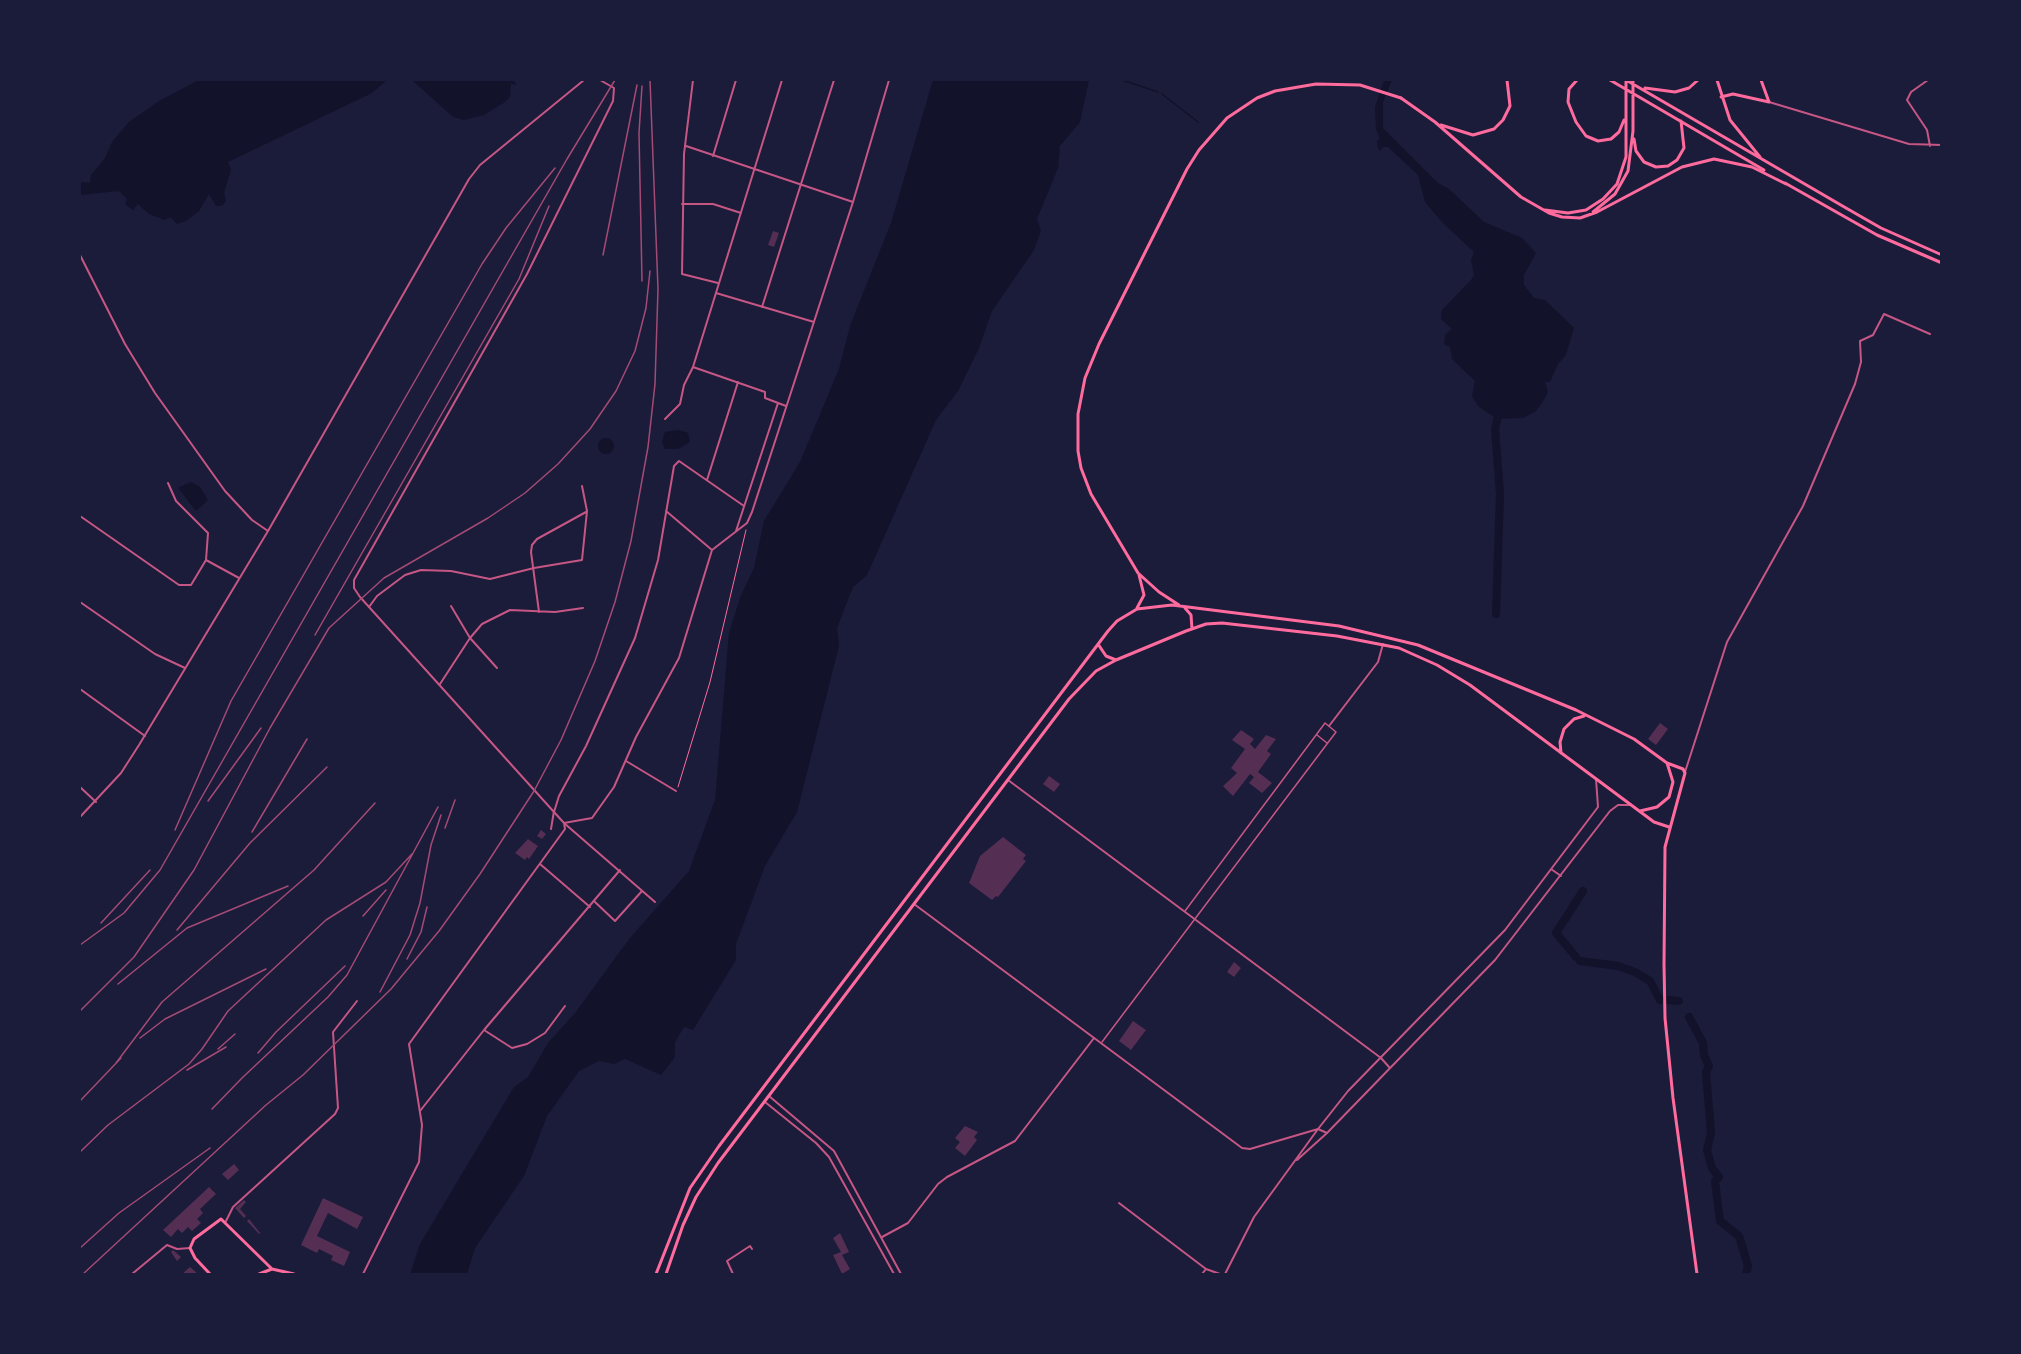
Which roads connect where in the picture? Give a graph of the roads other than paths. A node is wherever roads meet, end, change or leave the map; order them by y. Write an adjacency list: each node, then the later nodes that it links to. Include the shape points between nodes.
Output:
1 (584, 80): 59 (street, via 480,165 469,179)
2 (600, 80): 68 (street, via 614,88 613,101 527,274 354,580 354,588)
3 (693, 80): 27 (street)
4 (736, 80): 29 (street)
5 (782, 80): 31 (street)
6 (834, 80): 32 (street)
7 (889, 80): 34 (street)
8 (1507, 80): 24 (main road, via 1510,106 1491,131 1466,135)
9 (1577, 80): 22 (main road, via 1569,90 1568,102 1586,136 1598,141 1611,139)
10 (1604, 80): 18 (main road)
11 (1610, 80): 18 (main road)
12 (1626, 80): 19 (main road); 22 (main road)
13 (1633, 80): 25 (main road)
14 (1698, 80): 19 (main road, via 1671,93)
15 (1718, 80): 20 (main road)
16 (1761, 80): 21 (main road)
17 (1928, 80): 28 (street, via 1911,92 1907,100 1927,130)
18 (1620, 85): 23 (main road)
19 (1635, 85): 30 (main road)
20 (1721, 97): 21 (main road, via 1733,94); 30 (main road, via 1730,120)
21 (1769, 102): 28 (street, via 1910,144)
22 (1626, 116): 36 (main road, via 1625,163 1609,195 1577,212)
23 (1681, 121): 25 (main road, via 1683,151 1666,167 1653,166 1641,159); 33 (main road)
24 (1435, 122): 36 (main road, via 1521,197); 64 (main road, via 1401,98 1374,88 1342,83 1293,87 1257,98 1227,118 1199,150 1103,335 1078,414 1078,451 1091,494)
25 (1633, 131): 38 (main road, via 1629,167 1623,182 1612,198)
26 (1941, 145): 28 (street)
27 (686, 146): 29 (street); 35 (street)
28 (1930, 146)
29 (713, 156): 31 (street)
30 (1763, 160): 40 (main road, via 1881,228)
31 (755, 170): 32 (street); 37 (street)
32 (801, 184): 34 (street); 44 (street)
33 (1786, 184): 38 (main road, via 1752,167 1714,159 1682,167); 41 (main road, via 1877,236)
34 (853, 202): 45 (street)
35 (682, 204): 37 (street, via 713,204); 42 (street, via 682,274)
36 (1541, 209): 38 (main road, via 1568,218)
37 (741, 213): 42 (street)
38 (1589, 215)
39 (80, 255): 59 (street, via 155,393 225,491)
40 (1941, 255)
41 (1941, 263)
42 (718, 283): 43 (street)
43 (715, 293): 44 (street); 47 (street)
44 (762, 307): 45 (street)
45 (814, 322): 50 (street)
46 (1930, 333): 94 (street, via 1884,314 1873,335 1860,341 1862,357 1855,384 1803,506 1723,650)
47 (693, 367): 48 (street); 51 (street, via 680,404)
48 (738, 382): 49 (street, via 765,392 765,398); 52 (street)
49 (778, 403): 50 (street); 55 (street)
50 (786, 406): 60 (street, via 747,523)
51 (665, 419)
52 (706, 481): 55 (street); 57 (street, via 680,462 674,466)
53 (168, 483): 62 (street, via 176,501 208,533)
54 (582, 486): 56 (street)
55 (744, 506): 60 (street)
56 (587, 511): 63 (street, via 537,539 531,552); 63 (street, via 582,560)
57 (666, 511): 61 (street); 101 (street, via 658,561 635,638)
58 (80, 516): 62 (street, via 179,585 191,585)
59 (268, 531): 65 (street)
60 (735, 532): 61 (street)
61 (712, 550): 92 (street, via 679,658)
62 (206, 560): 65 (street)
63 (534, 568): 68 (street, via 490,579 421,570 405,575); 72 (street)
64 (1138, 573): 69 (main road); 71 (main road, via 1144,592)
65 (239, 578): 80 (street)
66 (80, 602): 80 (street, via 155,654)
67 (451, 606): 76 (street)
68 (369, 607): 82 (street)
69 (1184, 607): 71 (main road, via 1158,605); 73 (main road); 74 (main road, via 1191,615)
70 (583, 608): 72 (street)
71 (1137, 609): 77 (main road, via 1117,621)
72 (538, 612): 76 (street, via 510,610 482,624)
73 (1339, 626): 75 (main road); 86 (main road, via 1419,645)
74 (1192, 629): 75 (main road, via 1222,623); 79 (main road)
75 (1337, 636): 78 (main road)
76 (470, 638): 81 (street); 82 (street)
77 (1098, 644): 79 (main road, via 1106,656); 84 (main road)
78 (1383, 644): 87 (street, via 1378,662); 91 (main road, via 1455,675)
79 (1116, 660): 85 (main road, via 1088,678)
80 (185, 668): 89 (street)
81 (497, 668)
82 (440, 684): 101 (street)
83 (80, 689): 89 (street)
84 (1050, 707): 85 (main road); 107 (main road)
85 (1058, 713): 96 (main road)
86 (1586, 715): 91 (main road, via 1574,719 1564,729); 93 (main road, via 1634,739)
87 (1329, 726): 88 (street, via 1325,723); 90 (street, via 1336,732)
88 (1317, 735): 90 (street); 118 (street)
89 (145, 736): 99 (street)
90 (1328, 743): 119 (street)
91 (1561, 753): 95 (main road)
92 (626, 761): 98 (street); 104 (street, via 614,787 592,818)
93 (1667, 763): 94 (main road, via 1679,766); 102 (main road, via 1673,782 1669,797 1657,807)
94 (1685, 773): 105 (main road)
95 (1596, 779): 100 (main road); 111 (street, via 1598,807)
96 (1008, 780): 108 (main road); 118 (street)
97 (80, 787): 99 (street)
98 (676, 791)
99 (96, 802): 103 (street)
100 (1631, 805): 102 (main road); 112 (street, via 1612,808)
101 (554, 811): 104 (street); 106 (street)
102 (1640, 811): 105 (main road)
103 (80, 817)
104 (564, 823): 109 (street, via 565,829); 110 (street)
105 (1669, 827): 159 (main road, via 1663,877 1665,1018)
106 (551, 829)
107 (944, 848): 108 (main road); 124 (main road)
108 (952, 854): 116 (main road)
109 (540, 864): 117 (street); 131 (street, via 409,1044)
110 (620, 870): 113 (street); 114 (street)
111 (1551, 870): 112 (street); 127 (street, via 1479,959)
112 (1561, 876): 128 (street, via 1500,955)
113 (642, 891): 114 (street, via 615,921); 115 (street)
114 (595, 902): 117 (street)
115 (655, 902)
116 (914, 904): 123 (street); 126 (main road)
117 (590, 907): 122 (street)
118 (1184, 911): 119 (street)
119 (1194, 919): 125 (street); 127 (street)
120 (357, 1001): 140 (street, via 333,1032 338,1108 232,1207)
121 (565, 1006): 122 (street, via 545,1033 526,1044 512,1048)
122 (484, 1030): 131 (street)
123 (1094, 1038): 125 (street); 141 (street, via 1015,1141 947,1177 908,1223)
124 (800, 1040): 126 (main road); 134 (main road)
125 (1101, 1043): 132 (street, via 1242,1148)
126 (807, 1046): 129 (main road)
127 (1381, 1058): 128 (street); 132 (street)
128 (1389, 1067): 133 (street)
129 (769, 1096): 130 (main road); 137 (street, via 827,1143)
130 (765, 1102): 135 (main road); 138 (street, via 824,1150)
131 (420, 1111): 150 (street, via 419,1162)
132 (1318, 1129): 133 (street); 136 (street)
133 (1327, 1133): 136 (street)
134 (719, 1146): 135 (main road); 151 (main road, via 690,1188)
135 (727, 1152): 152 (main road, via 696,1197)
136 (1292, 1164): 158 (street, via 1254,1217)
137 (861, 1199): 138 (street); 141 (street)
138 (854, 1203): 154 (street)
139 (1119, 1203): 145 (street)
140 (226, 1221): 142 (main road, via 217,1219); 144 (main road)
141 (881, 1238): 155 (street)
142 (190, 1248): 146 (street, via 167,1245); 147 (main road)
143 (752, 1249): 153 (street, via 750,1246 727,1260)
144 (272, 1269): 148 (main road); 149 (main road)
145 (1206, 1269): 156 (street); 157 (street)
146 (132, 1275)
147 (210, 1275)
148 (259, 1275)
149 (294, 1275)
150 (363, 1275)
151 (656, 1275)
152 (666, 1275)
153 (733, 1275)
154 (894, 1275)
155 (901, 1275)
156 (1202, 1275)
157 (1220, 1275)
158 (1225, 1275)
159 (1698, 1275)

